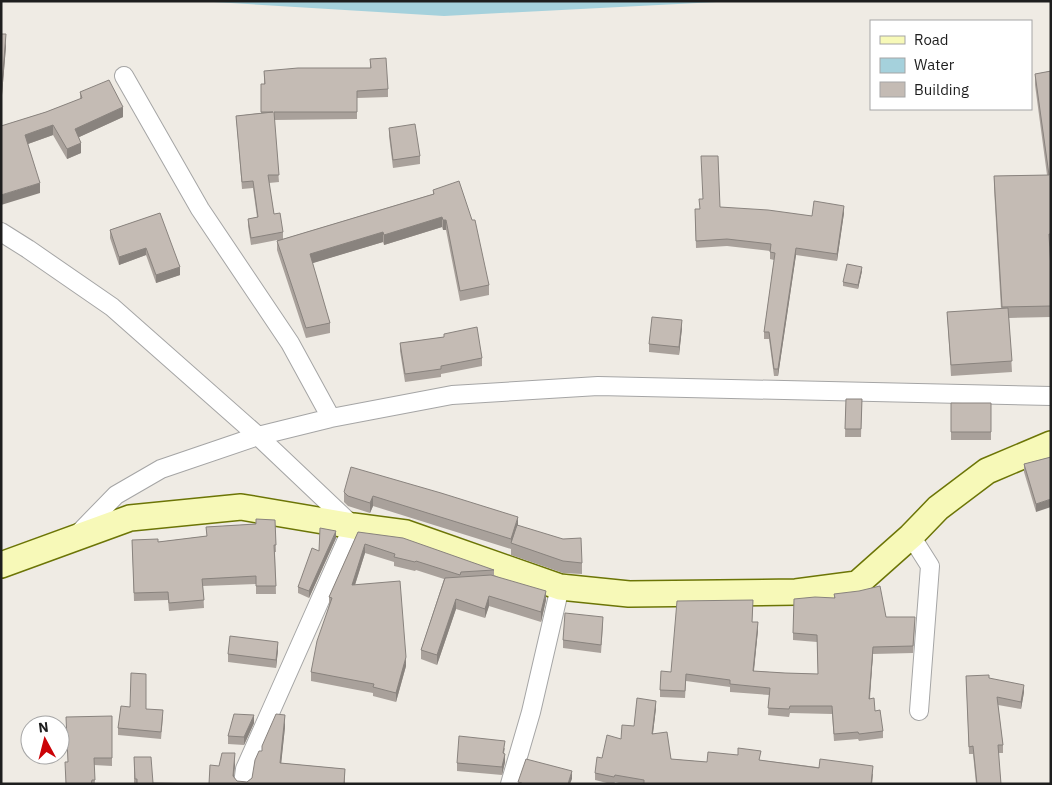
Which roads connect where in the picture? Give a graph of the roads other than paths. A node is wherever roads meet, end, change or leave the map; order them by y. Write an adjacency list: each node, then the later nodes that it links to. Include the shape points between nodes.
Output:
1 (124, 76): 4 (street, via 200,209 290,343)
2 (1, 232): 5 (street, via 112,307)
3 (1051, 396): 4 (street, via 598,386 452,395)
4 (331, 418): 5 (street)
5 (258, 436): 7 (street); 9 (street, via 161,469 116,495)
6 (1051, 444): 8 (street, via 987,471 938,508)
7 (353, 526): 9 (street, via 241,507 130,518); 11 (street, via 406,533); 13 (street, via 245,769)
8 (911, 536): 11 (street, via 857,584 796,592 629,594); 12 (street, via 930,566)
9 (75, 537): 10 (street)
10 (1, 565)
11 (560, 588): 14 (street, via 531,712)
12 (919, 711)
13 (243, 784)
14 (510, 784)

